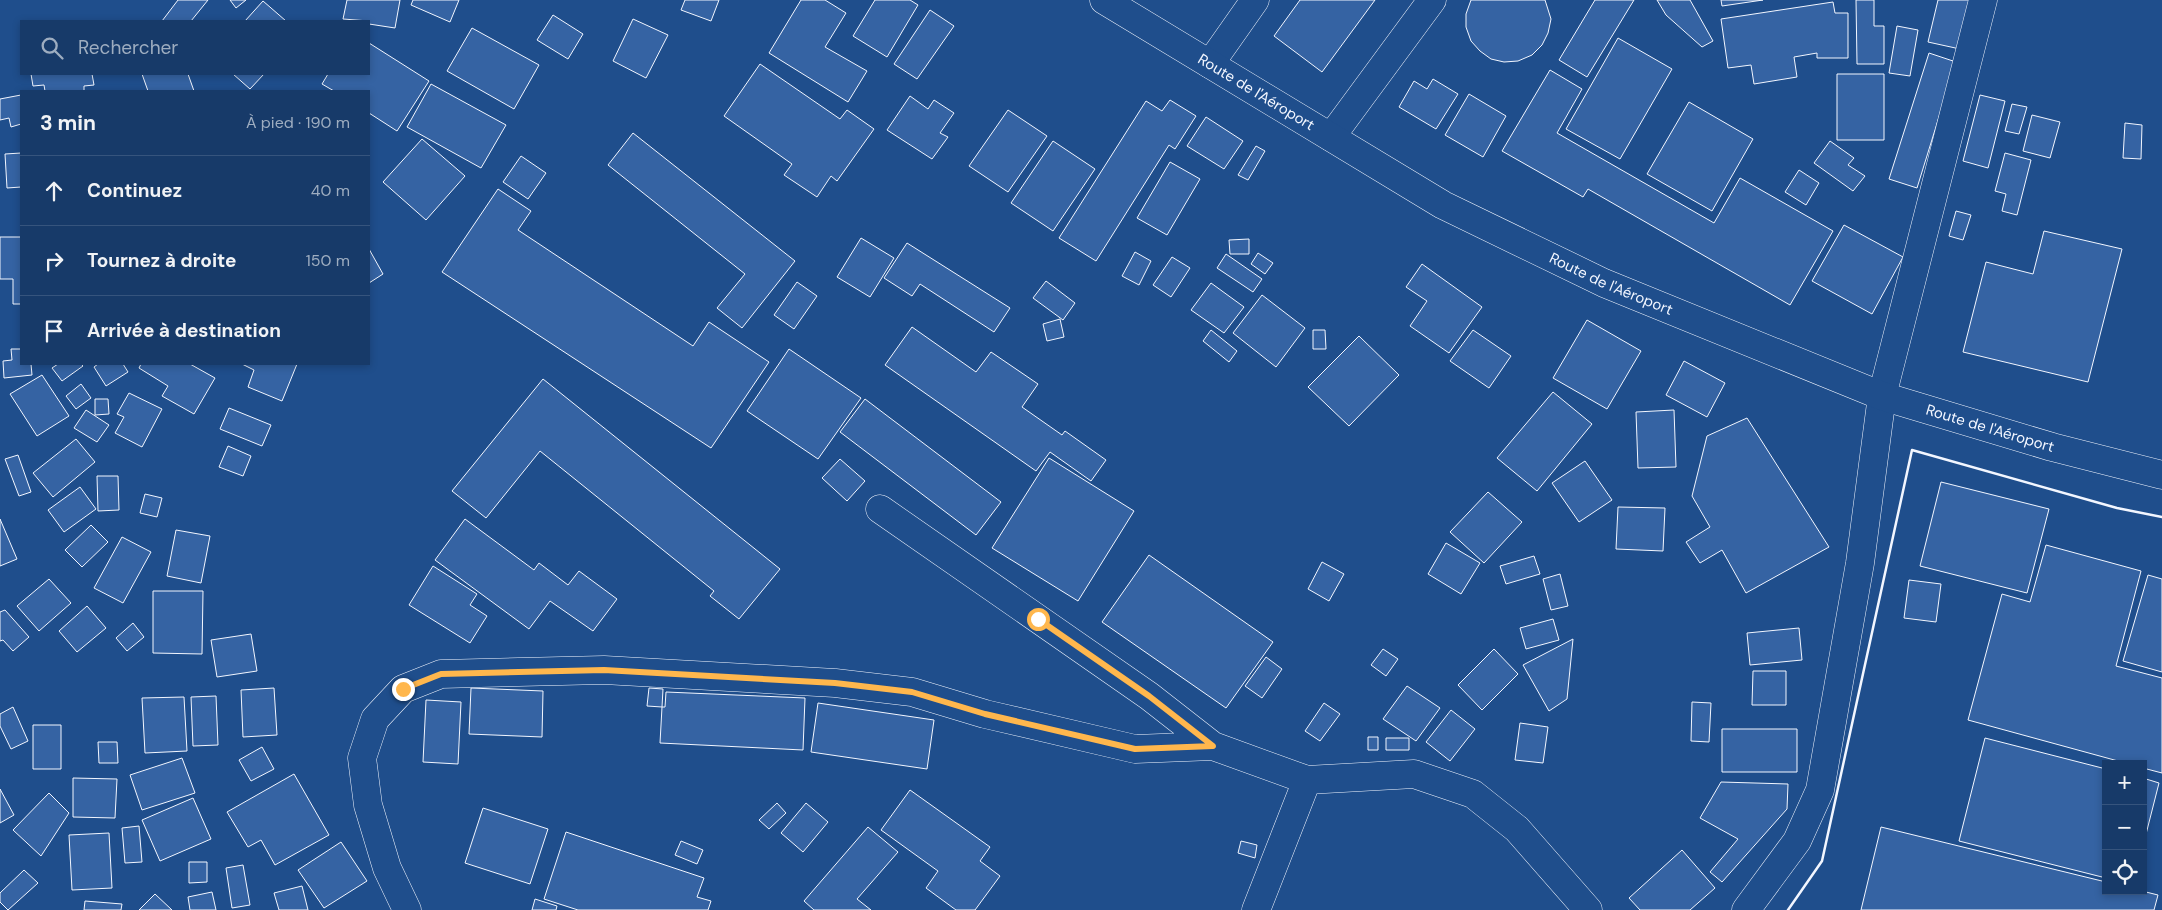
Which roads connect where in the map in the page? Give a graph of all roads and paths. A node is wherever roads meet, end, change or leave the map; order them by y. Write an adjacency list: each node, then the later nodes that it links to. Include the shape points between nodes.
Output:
1 (1104, 0): 5 (main road, Route de l'Aéroport)
2 (1255, 0): 5 (main road)
3 (1432, 0): 6 (main road)
4 (1983, 0): 7 (main road)
5 (1210, 64): 6 (main road, Route de l'Aéroport)
6 (1331, 137): 7 (main road, Route de l'Aéroport, via 1443,205 1604,283)
7 (1882, 396): 8 (main road, Route de l'Aéroport, via 2052,447); 15 (main road, via 1860,564 1820,790 1797,841)
8 (2162, 475)
9 (880, 509): 10 (main road, via 1149,696)
10 (1213, 746): 11 (main road); 12 (main road, via 1135,749 985,714 912,692 835,683 604,670 441,674 403,689 375,719 362,758 371,814 387,868)
11 (1307, 780): 13 (main road); 14 (main road, via 1414,774 1473,794 1517,828)
12 (407, 910)
13 (1256, 910)
14 (1588, 910)
15 (1746, 910)

